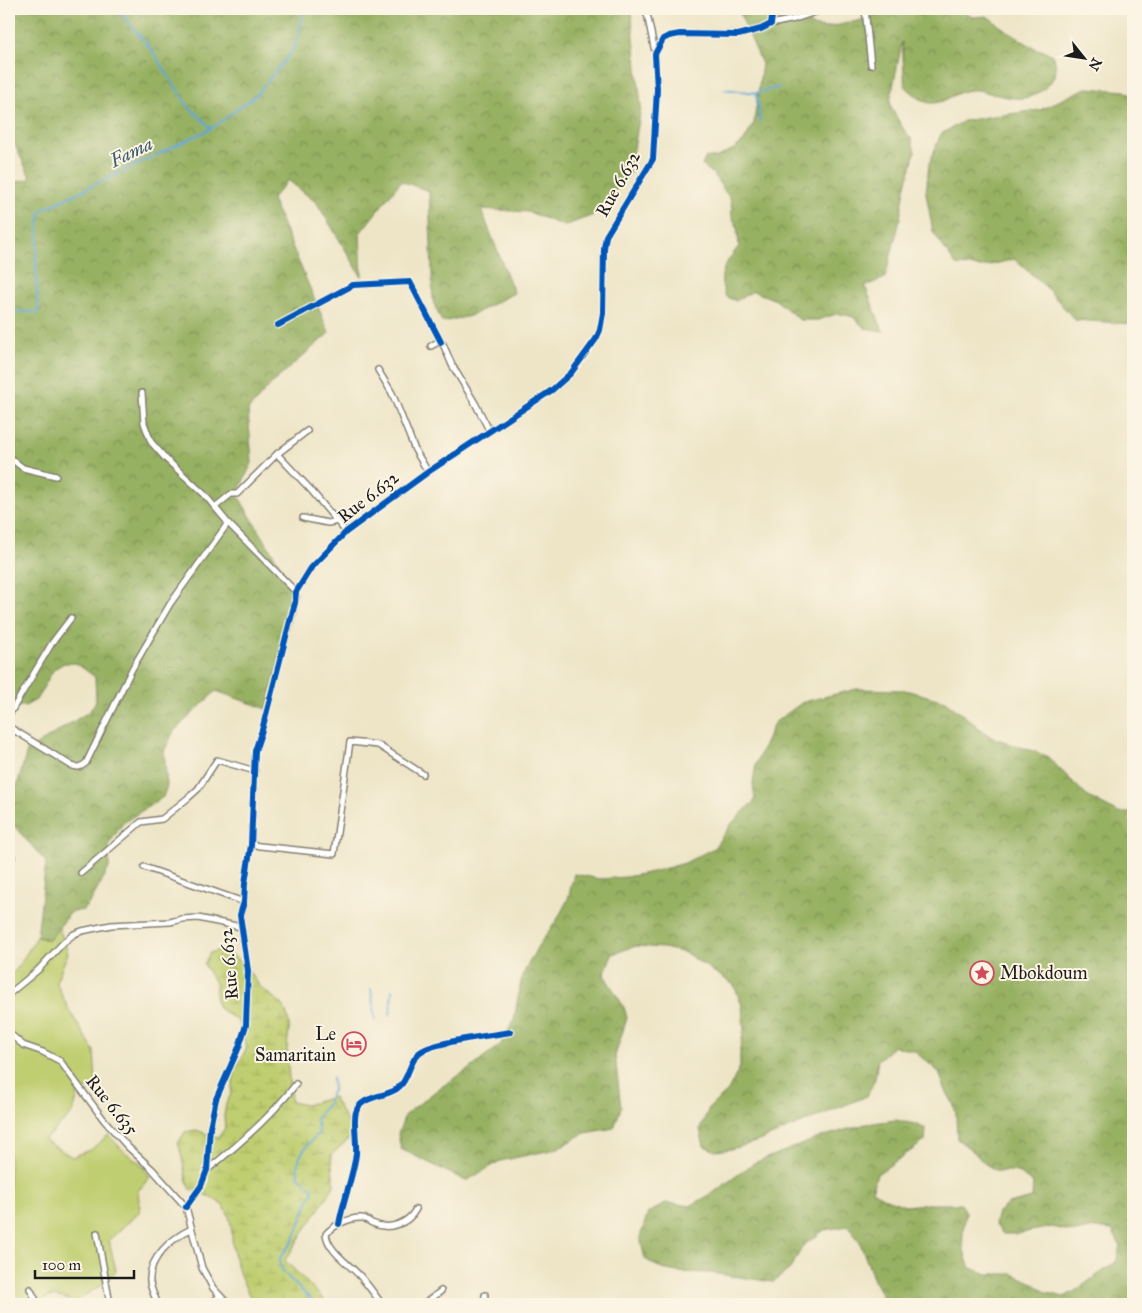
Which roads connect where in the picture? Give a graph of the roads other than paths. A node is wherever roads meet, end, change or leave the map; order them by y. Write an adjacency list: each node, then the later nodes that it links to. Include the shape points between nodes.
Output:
1 (646, 9): 6 (street, Rue 6.632)
2 (773, 9): 5 (street)
3 (824, 9): 5 (street)
4 (865, 9): 7 (street)
5 (771, 24): 6 (street, via 738,35 669,36 663,39)
6 (655, 54): 13 (street, Rue 6.632, via 657,89 653,159 604,241 603,313 596,339 559,385)
7 (871, 65)
8 (278, 325): 9 (street, via 353,285 410,282)
9 (441, 342): 10 (street); 13 (street)
10 (431, 346)
11 (378, 370): 17 (street)
12 (142, 393): 19 (street, via 144,423 151,442)
13 (489, 430): 17 (street, Rue 6.632)
14 (306, 431): 15 (street)
15 (277, 454): 19 (street, via 237,494 231,494); 22 (street)
16 (9, 457): 18 (street, via 23,468)
17 (428, 472): 23 (street, Rue 6.632)
18 (56, 476)
19 (215, 507): 21 (street)
20 (304, 518): 22 (street, via 328,524)
21 (228, 522): 24 (street); 27 (street, via 170,604 132,670 86,763 78,768 72,766)
22 (338, 522): 23 (street)
23 (346, 532): 24 (street, Rue 6.632, via 311,568)
24 (296, 592): 28 (street, Rue 6.632, via 255,751)
25 (71, 618): 26 (street, via 52,643)
26 (9, 715)
27 (9, 726)
28 (255, 771): 30 (street, Rue 6.632); 34 (street, via 218,760 188,798 162,819 141,822)
29 (423, 774): 30 (street, via 378,745 350,742 334,854)
30 (251, 844): 35 (street, Rue 6.632)
31 (9, 851): 32 (street, via 12,857)
32 (9, 866)
33 (144, 867): 35 (street)
34 (81, 873)
35 (244, 902): 36 (street, Rue 6.632)
36 (241, 927): 37 (street, via 198,918 111,925 82,931 63,943); 41 (street, Rue 6.632, via 248,971 246,1024 216,1099)
37 (9, 994)
38 (511, 1032): 44 (street, via 421,1050 396,1090 362,1103 356,1112 355,1157)
39 (9, 1033): 42 (street, Rue 6.635, via 23,1045 60,1061 104,1120)
40 (296, 1084): 41 (street, via 260,1124)
41 (207, 1170): 42 (street, Rue 6.632, via 201,1186)
42 (186, 1206): 45 (street)
43 (416, 1209): 44 (street, via 401,1224 386,1227 364,1218)
44 (339, 1224): 56 (street, via 326,1234 330,1242)
45 (190, 1229): 50 (street, via 202,1268); 53 (street, via 167,1245 151,1271 150,1283)
46 (96, 1233): 52 (street)
47 (30, 1289): 51 (street)
48 (440, 1291): 57 (street)
49 (485, 1295): 58 (street)
50 (220, 1296): 54 (street); 55 (street)
51 (38, 1304)
52 (110, 1304)
53 (158, 1304)
54 (210, 1304)
55 (228, 1304)
56 (382, 1304)
57 (424, 1304)
58 (484, 1304)

